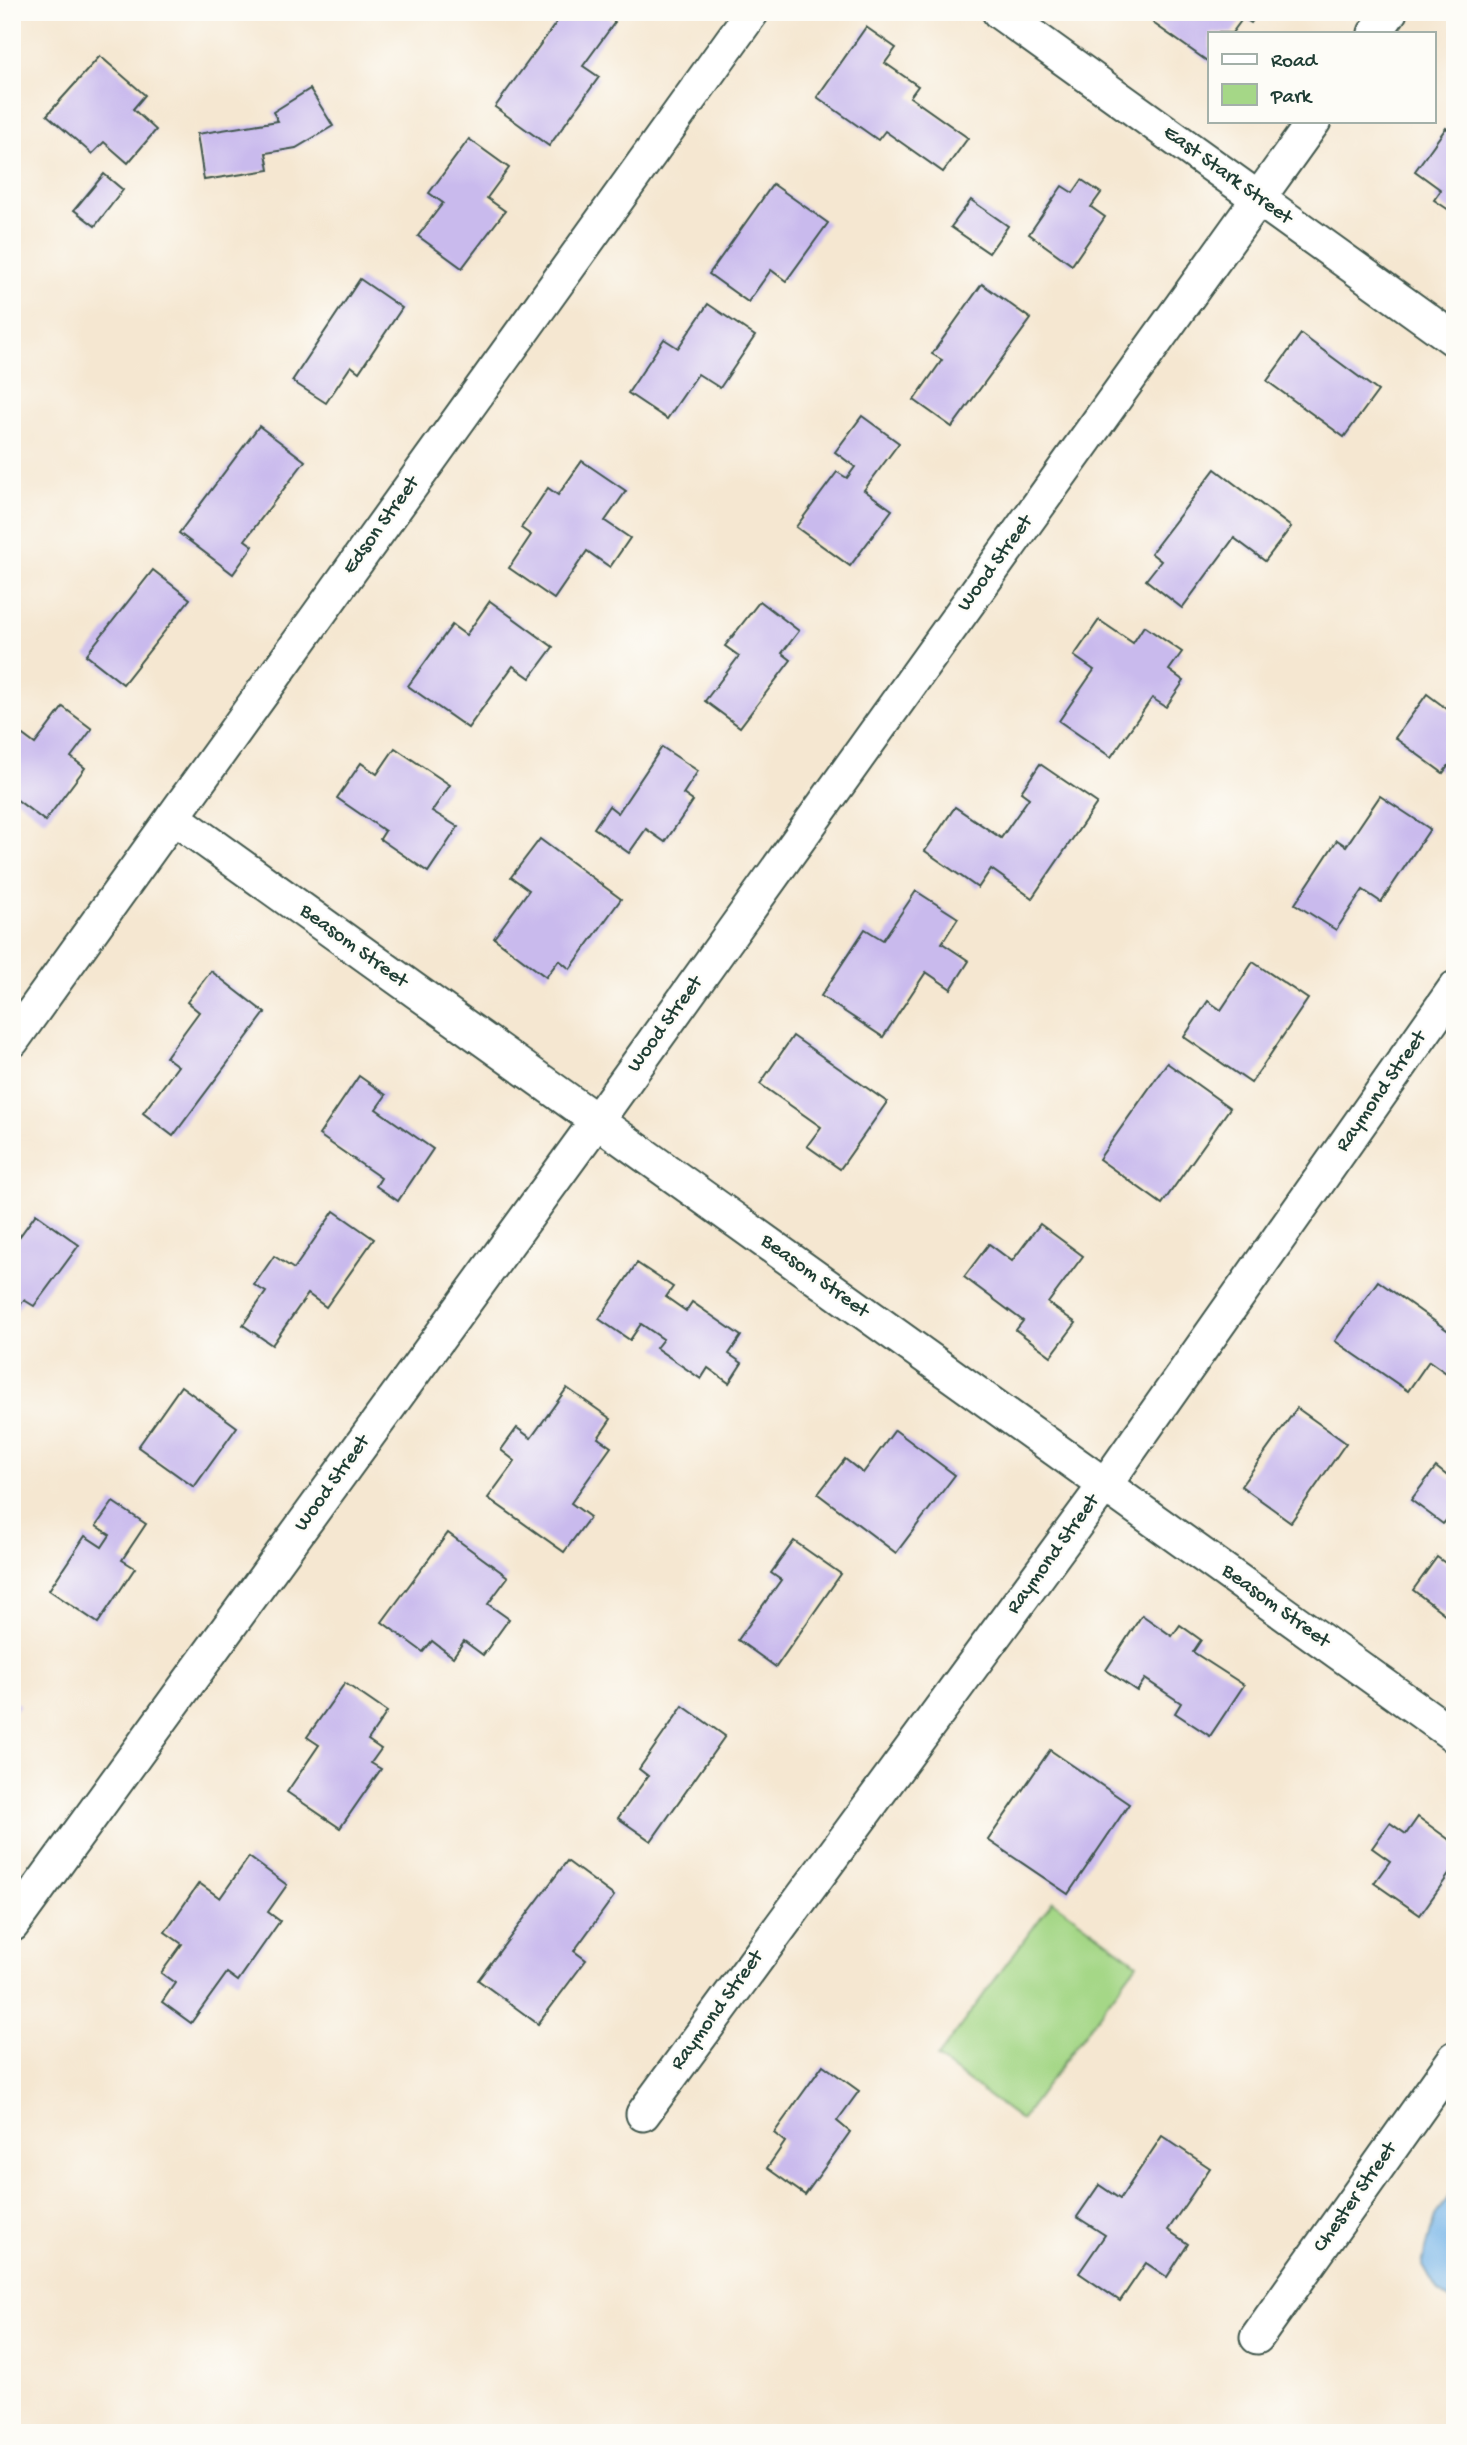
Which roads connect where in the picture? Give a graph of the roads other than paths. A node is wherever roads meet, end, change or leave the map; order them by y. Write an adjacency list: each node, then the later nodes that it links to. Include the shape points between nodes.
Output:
1 (752, 12): 8 (street, Edson Street)
2 (999, 12): 6 (street, East Stark Street)
3 (1390, 12): 4 (street)
4 (1376, 32)
5 (1313, 122): 6 (street, Wood Street)
6 (1259, 199): 7 (street, East Stark Street); 11 (street, Wood Street)
7 (1455, 340)
8 (173, 817): 10 (street, Edson Street); 11 (street, Beasom Street)
9 (1455, 988): 12 (street, Raymond Street)
10 (12, 1041)
11 (596, 1122): 12 (street, Beasom Street); 14 (street, Wood Street)
12 (1105, 1485): 13 (street, Beasom Street); 16 (street, Raymond Street)
13 (1455, 1736)
14 (12, 1925)
15 (1455, 2058): 17 (street, Chester Street)
16 (643, 2114)
17 (1257, 2337)

